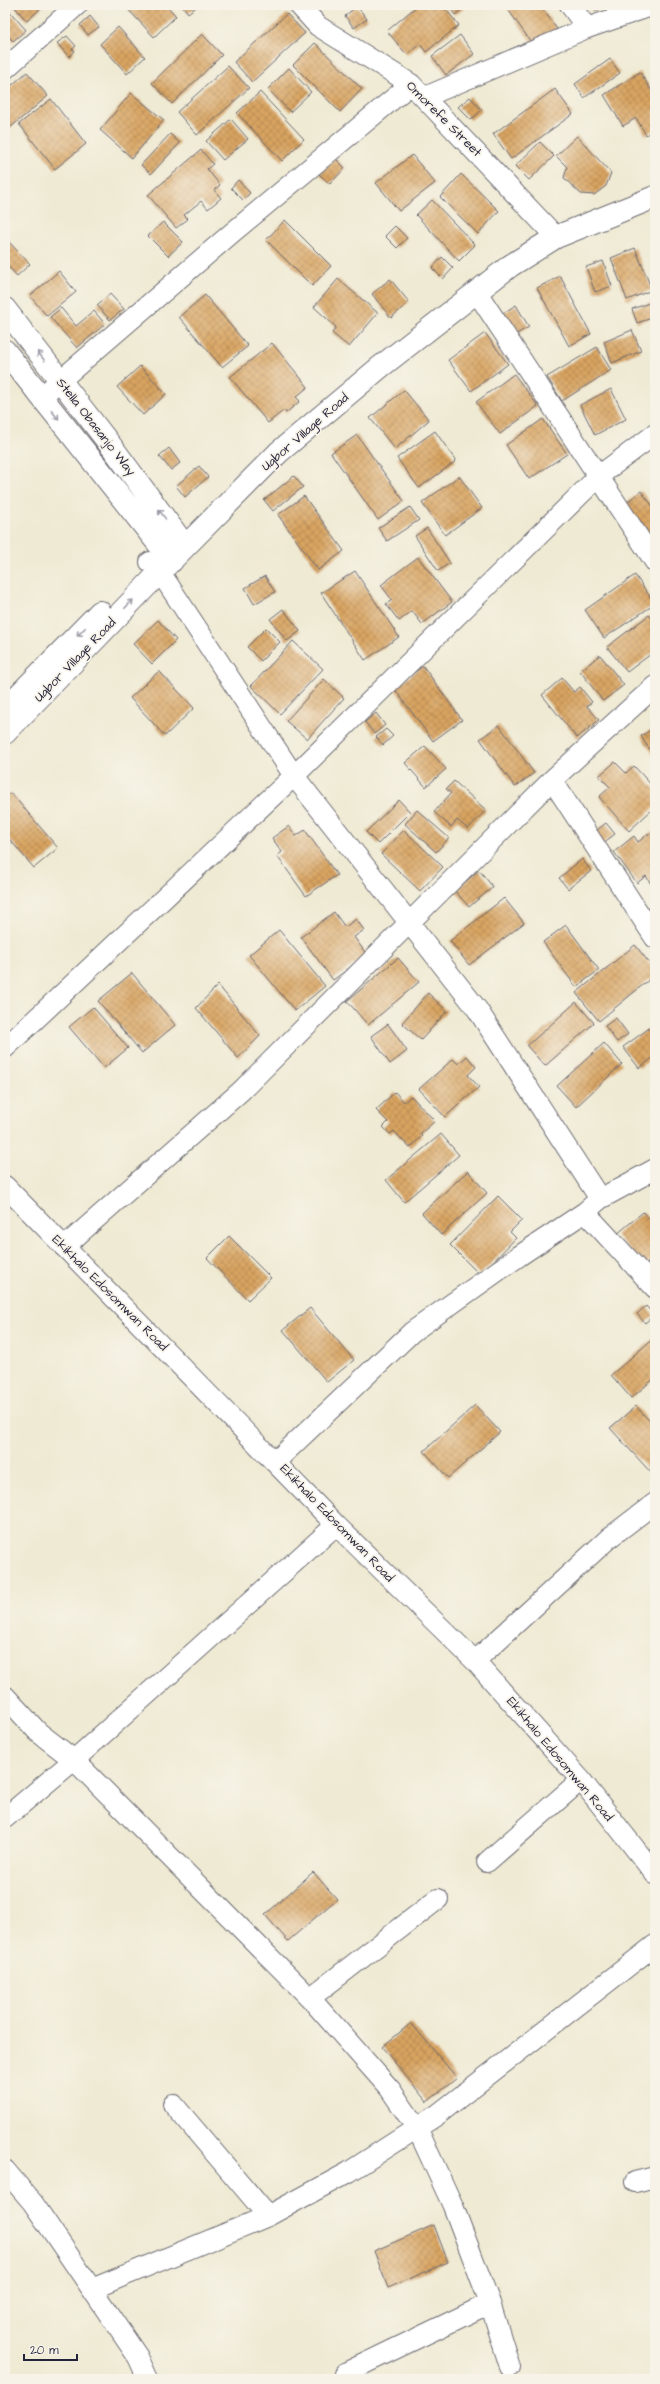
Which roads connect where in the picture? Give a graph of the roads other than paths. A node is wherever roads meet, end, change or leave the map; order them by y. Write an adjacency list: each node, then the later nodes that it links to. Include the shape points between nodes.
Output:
1 (77, 5): 6 (street)
2 (299, 5): 7 (street, Omorefe Street, via 318,26)
3 (570, 5): 5 (street)
4 (654, 5): 5 (street)
5 (587, 28): 7 (street)
6 (5, 69)
7 (418, 90): 9 (street, Omorefe Street); 13 (street, via 233,232)
8 (655, 196): 9 (street, Ugbor Village Road)
9 (556, 237): 10 (street, Ugbor Village Road)
10 (476, 291): 16 (street); 17 (street, Ugbor Village Road, via 279,452)
11 (7, 317): 13 (street, Stella Obasanjo Way, one-way to 11)
12 (5, 351): 14 (street)
13 (60, 381): 14 (street); 17 (street, Stella Obasanjo Way, one-way to 13)
14 (41, 397): 17 (street, one-way to 17)
15 (655, 434): 16 (street)
16 (600, 475): 18 (street, via 618,508); 22 (street)
17 (168, 554): 20 (street, Ugbor Village Road, one-way to 20); 21 (street, Ugbor Village Road, one-way to 17); 22 (street)
18 (655, 562)
19 (655, 686): 23 (street)
20 (5, 709)
21 (5, 733)
22 (294, 776): 24 (street); 26 (street)
23 (552, 780): 24 (street); 25 (street)
24 (408, 923): 29 (street, via 477,1009); 31 (street, via 241,1091)
25 (655, 938)
26 (5, 1048)
27 (655, 1169): 29 (street)
28 (5, 1186): 31 (street, Ekikhalo Edosomwan Road)
29 (600, 1199): 30 (street)
30 (585, 1212): 32 (street); 33 (street, via 412,1332)
31 (64, 1247): 33 (street, Ekikhalo Edosomwan Road)
32 (655, 1288)
33 (276, 1461): 35 (street, Ekikhalo Edosomwan Road)
34 (655, 1503): 36 (street, via 609,1538)
35 (336, 1525): 36 (street, Ekikhalo Edosomwan Road); 38 (street)
36 (475, 1661): 39 (street, Ekikhalo Edosomwan Road)
37 (5, 1696): 38 (street, via 38,1732)
38 (74, 1760): 40 (street); 45 (street)
39 (581, 1780): 41 (street); 42 (street, Ekikhalo Edosomwan Road)
40 (5, 1818)
41 (487, 1862)
42 (653, 1868)
43 (438, 1899): 45 (street)
44 (655, 1945): 47 (street)
45 (310, 1998): 47 (street, via 390,2089)
46 (173, 2104): 51 (street)
47 (418, 2130): 51 (street, via 349,2172); 53 (street, via 453,2206)
48 (5, 2170): 52 (street, via 33,2203)
49 (655, 2177): 50 (street)
50 (635, 2182)
51 (268, 2216): 52 (street)
52 (92, 2290): 56 (street, via 138,2356)
53 (490, 2302): 54 (street); 55 (street)
54 (510, 2367)
55 (344, 2373)
56 (148, 2379)

